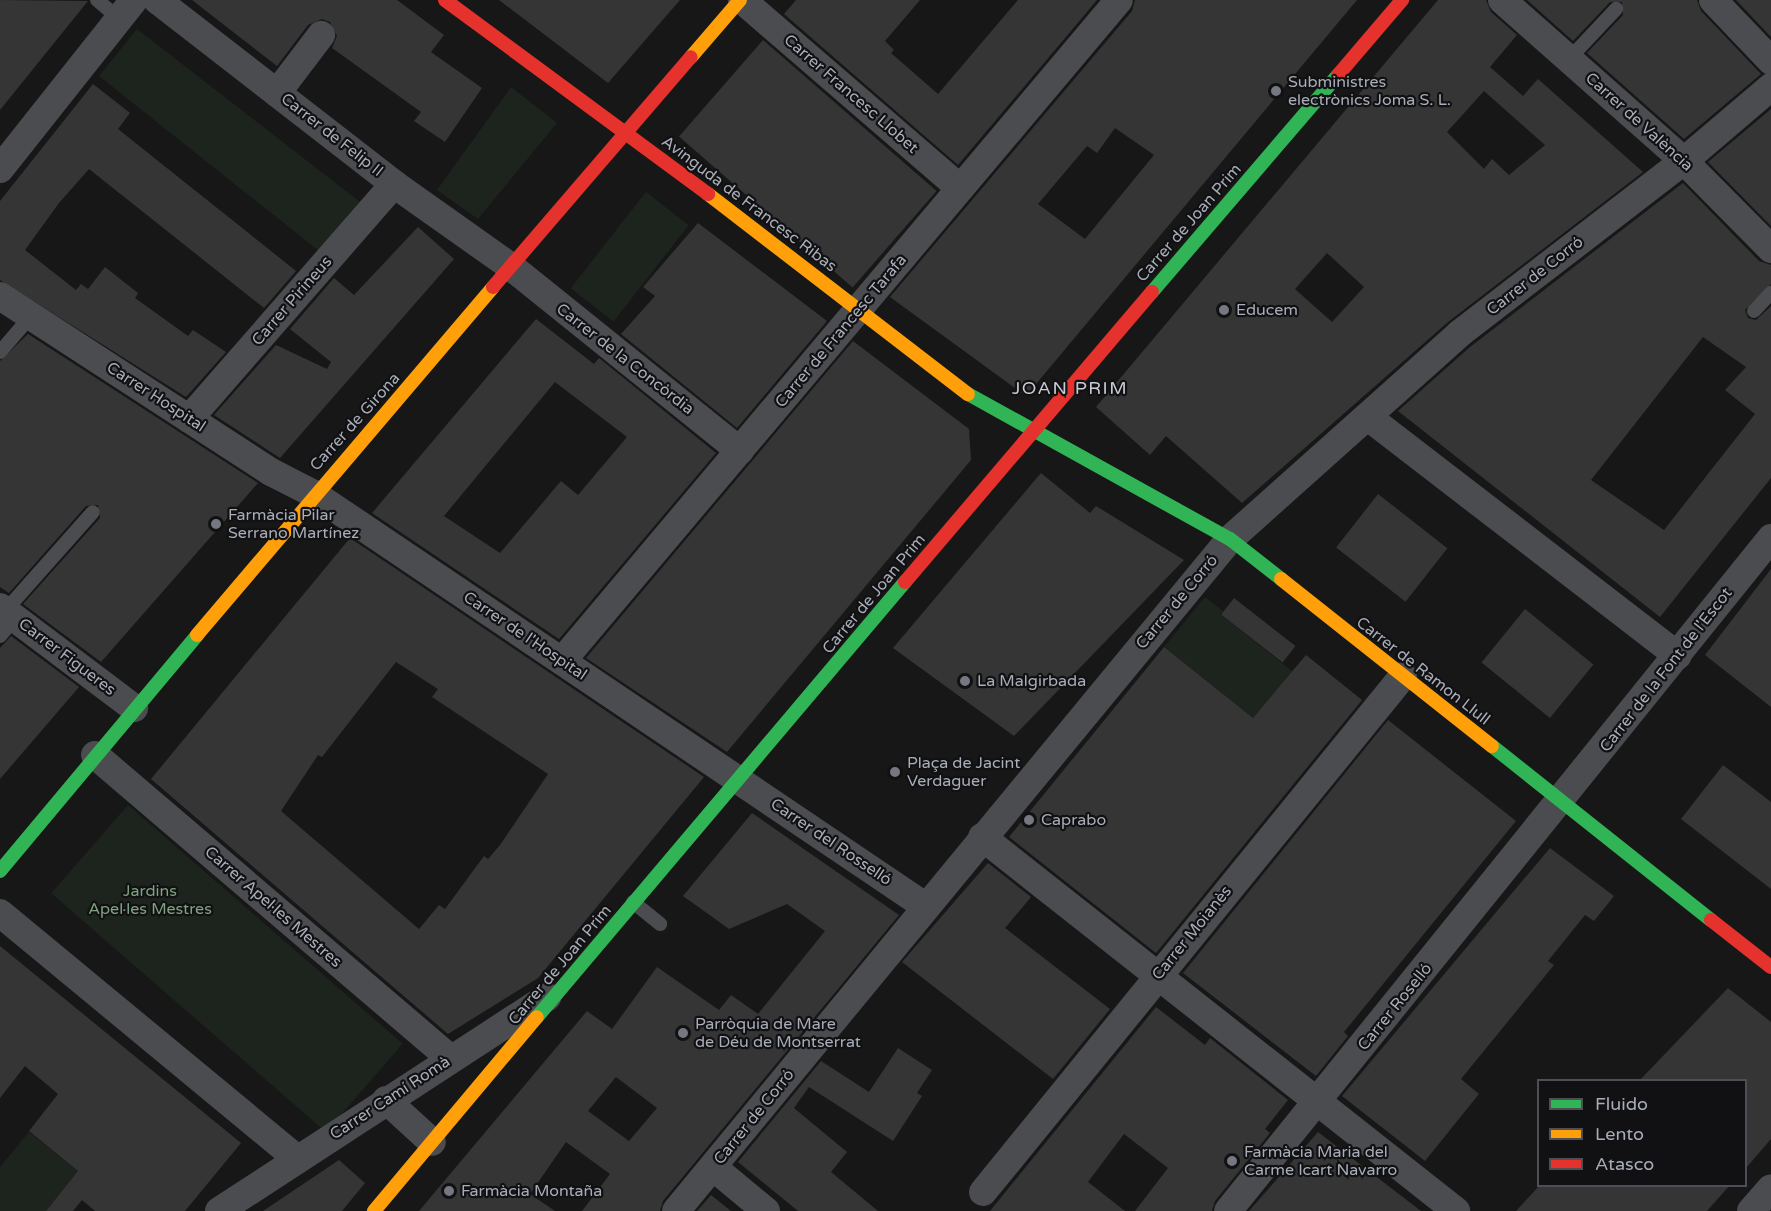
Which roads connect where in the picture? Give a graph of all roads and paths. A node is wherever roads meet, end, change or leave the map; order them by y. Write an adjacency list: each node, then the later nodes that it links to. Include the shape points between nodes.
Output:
1 (97, 0): 9 (lane)
2 (157, 0): 15 (street, Carrer de Felip II)
3 (445, 0): 16 (street, Avinguda de Francesc Ribas)
4 (741, 0): 16 (street, Carrer de Girona); 20 (street, Carrer Francesc Llobet)
5 (1119, 0): 20 (street, Carrer de Francesc Tarafa)
6 (1402, 0): 31 (street, Carrer de Joan Prim)
7 (1502, 0): 12 (street, Carrer de València)
8 (1713, 0): 13 (street)
9 (127, 9): 18 (street)
10 (1616, 9): 12 (lane)
11 (321, 35): 15 (street)
12 (1569, 59): 17 (street, Carrer de València)
13 (1771, 61)
14 (1771, 87): 17 (street, Carrer de Corró)
15 (278, 93): 19 (street, Carrer de Felip II)
16 (625, 131): 22 (street, Carrer de Girona); 25 (street, Avinguda de Francesc Ribas)
17 (1684, 161): 21 (street, Carrer de València); 29 (street, Carrer de Corró, via 1459,334)
18 (0, 169)
19 (394, 184): 22 (street, Carrer de Felip II); 30 (street, Carrer Pirineus)
20 (960, 188): 25 (street, Carrer de Francesc Tarafa)
21 (1771, 249)
22 (510, 266): 32 (street, Carrer de la Concòrdia, via 611,336); 33 (street, Carrer de Girona)
23 (1771, 293): 26 (lane)
24 (0, 296): 27 (street, Carrer Hospital)
25 (861, 309): 31 (street, Avinguda de Francesc Ribas, via 978,402); 32 (street, Carrer de Francesc Tarafa)
26 (1754, 311)
27 (31, 316): 28 (lane); 30 (street, Carrer Hospital)
28 (0, 352)
29 (1368, 417): 36 (street, Carrer de Corró); 38 (street)
30 (189, 419): 33 (street, Carrer Hospital, via 271,472)
31 (1034, 430): 36 (street, Carrer de Ramon Llull); 43 (street, Carrer de Joan Prim)
32 (740, 451): 39 (street, Carrer de Francesc Tarafa)
33 (314, 494): 39 (street, Carrer de l'Hospital); 41 (street, Carrer de Girona)
34 (93, 512): 37 (lane)
35 (1771, 538): 38 (street, Carrer de la Font de l'Escot)
36 (1230, 539): 40 (street, Carrer de Ramon Llull); 45 (street, Carrer de Corró)
37 (5, 618): 41 (street, Carrer Figueres)
38 (1678, 656): 44 (street, Carrer de la Font de l'Escot)
39 (562, 661): 43 (street, Carrer de l'Hospital)
40 (1403, 676): 44 (street, Carrer de Ramon Llull); 52 (street, Carrer Moianès)
41 (134, 708): 42 (street, Carrer de Girona)
42 (95, 755): 46 (street, Carrer de Girona); 54 (street, Carrer Apel·les Mestres)
43 (737, 778): 47 (street, Carrer de Joan Prim); 48 (street, Carrer del Rosselló)
44 (1562, 802): 51 (street, Carrer de Ramon Llull); 56 (street, Carrer Roselló)
45 (982, 837): 48 (street, Carrer de Corró); 52 (street)
46 (0, 871)
47 (633, 902): 50 (lane); 53 (street, Carrer de Joan Prim)
48 (925, 906): 59 (street, Carrer de Corró)
49 (0, 913): 58 (street)
50 (660, 924)
51 (1771, 967)
52 (1156, 977): 56 (street); 61 (street, Carrer Moianès)
53 (563, 987): 54 (street, Carrer Camí Romà); 57 (street, Carrer de Joan Prim)
54 (450, 1059): 55 (street, Carrer Camí Romà)
55 (386, 1100): 57 (street); 58 (street, Carrer Camí Romà)
56 (1317, 1103): 66 (street, Carrer Roselló); 67 (street)
57 (432, 1142): 63 (street, Carrer de Joan Prim)
58 (297, 1159): 62 (street, Carrer Camí Romà)
59 (713, 1167): 64 (street, Carrer de Corró); 65 (street)
60 (1771, 1188): 68 (street)
61 (983, 1192)
62 (219, 1211)
63 (374, 1211)
64 (676, 1211)
65 (766, 1211)
66 (1228, 1211)
67 (1456, 1211)
68 (1751, 1211)

